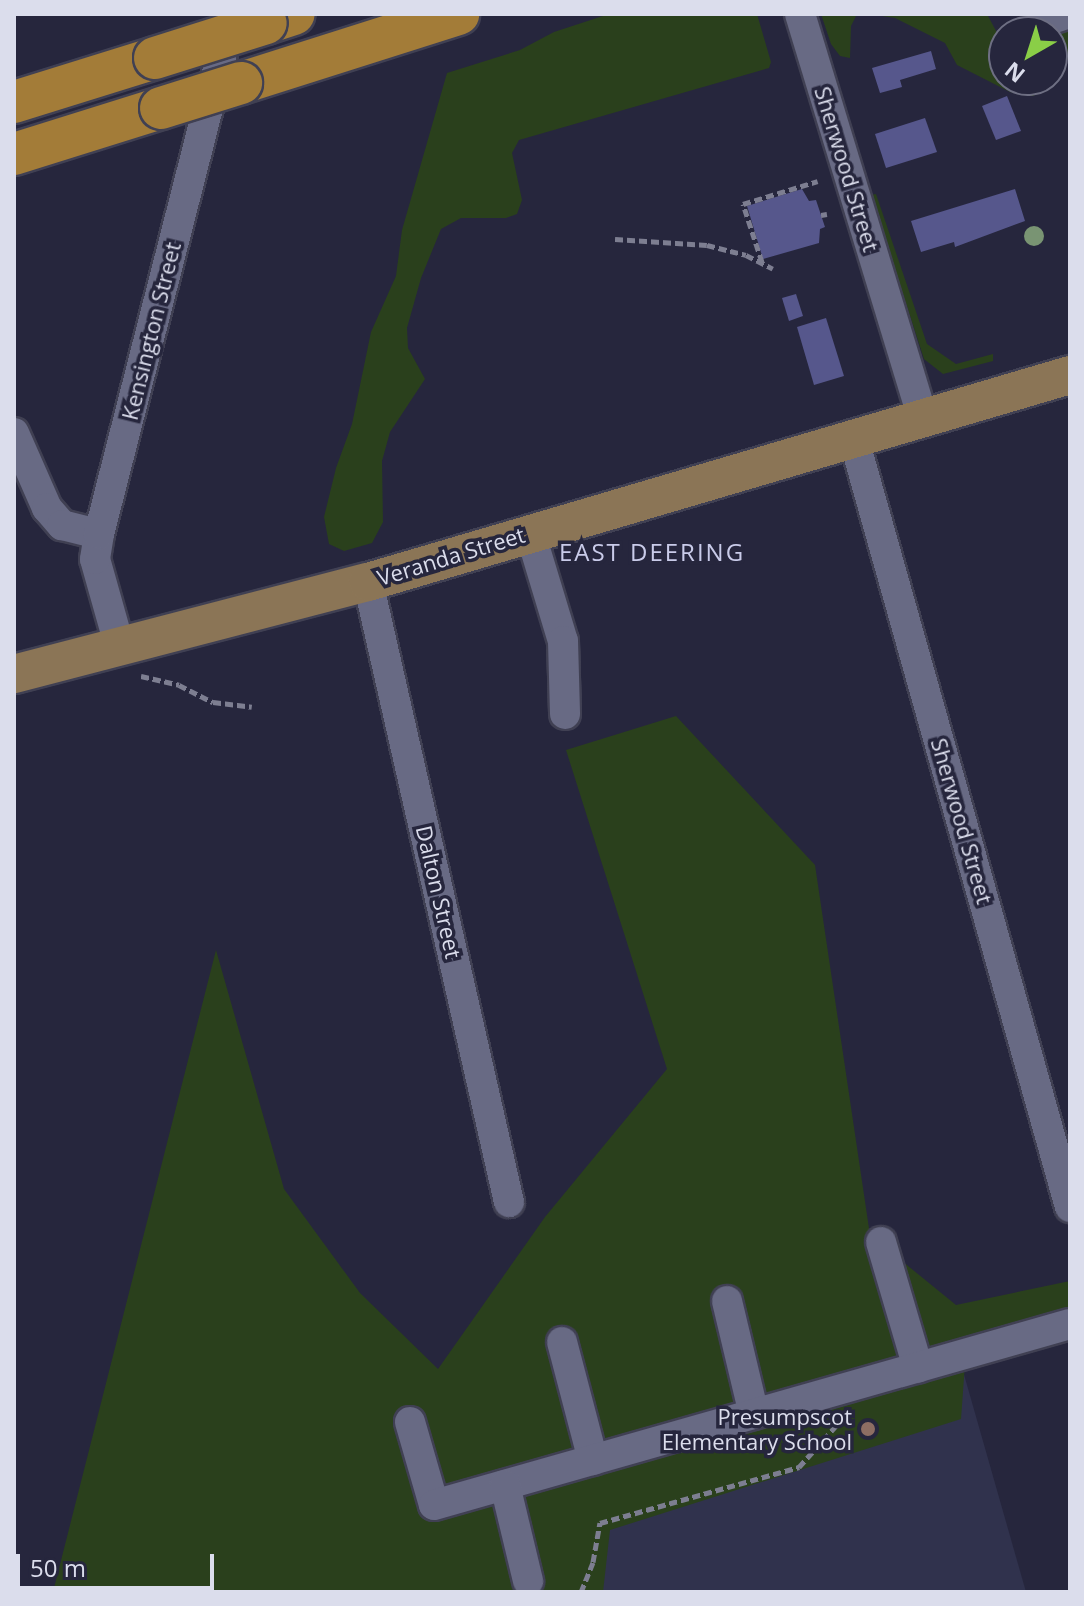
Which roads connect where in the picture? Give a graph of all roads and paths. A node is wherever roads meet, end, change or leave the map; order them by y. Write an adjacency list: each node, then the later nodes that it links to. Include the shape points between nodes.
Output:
1 (458, 14): 5 (highway, bridge)
2 (800, 14): 11 (street, Sherwood Street)
3 (264, 17): 4 (highway, bridge); 15 (street, Kensington Street)
4 (14, 102)
5 (14, 154)
6 (818, 181): 8 (path, via 743,204)
7 (615, 239): 8 (path, via 707,245)
8 (762, 263): 9 (path)
9 (773, 269)
10 (1070, 375): 11 (main road, Veranda Street)
11 (922, 416): 13 (main road, Veranda Street)
12 (14, 433): 15 (street, via 47,508 62,525)
13 (853, 436): 14 (main road, Veranda Street); 22 (street, Sherwood Street)
14 (530, 532): 16 (main road, Veranda Street); 20 (street, via 563,641)
15 (99, 534): 17 (street, Kensington Street, via 95,559)
16 (359, 584): 17 (main road, Veranda Street, via 158,636); 21 (street, Dalton Street)
17 (130, 662): 18 (main road, Veranda Street); 19 (path, via 213,702)
18 (14, 674)
19 (252, 707)
20 (565, 714)
21 (509, 1202)
22 (1070, 1207)
23 (881, 1242): 27 (street)
24 (727, 1301): 28 (street)
25 (1070, 1324): 27 (street)
26 (562, 1342): 31 (street)
27 (918, 1368): 28 (street)
28 (754, 1414): 31 (street)
29 (846, 1414): 34 (path, via 799,1467 600,1523)
30 (410, 1422): 32 (street, via 434,1505)
31 (593, 1460): 32 (street)
32 (505, 1485): 33 (street)
33 (528, 1581)
34 (581, 1592)

